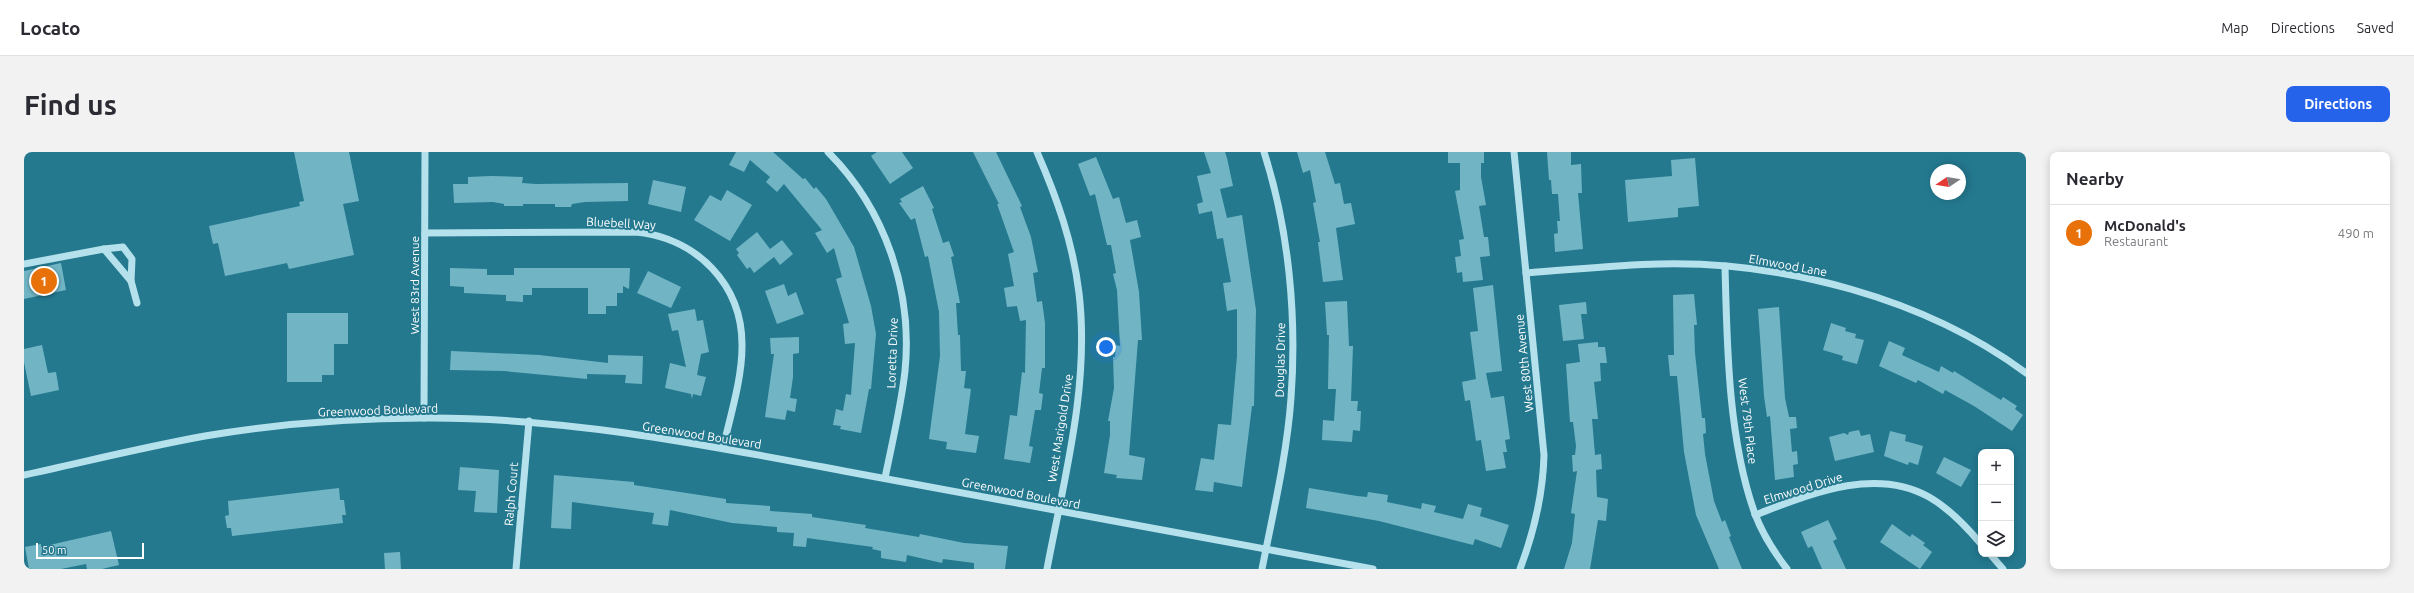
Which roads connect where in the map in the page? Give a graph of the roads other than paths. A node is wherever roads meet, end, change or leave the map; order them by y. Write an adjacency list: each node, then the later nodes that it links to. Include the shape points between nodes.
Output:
1 (425, 152): 6 (street, West 83rd Avenue)
2 (828, 152): 18 (street, Loretta Drive, via 862,195 878,221 893,258 903,297 905,369)
3 (1037, 152): 19 (street, West Marigold Drive, via 1061,210 1072,252 1082,331 1078,401)
4 (1264, 152): 22 (street, Douglas Drive, via 1276,194 1286,249 1293,350 1290,406)
5 (1514, 152): 10 (street, West 80th Avenue)
6 (426, 233): 14 (street, West 83rd Avenue); 16 (street, Bluebell Way, via 636,232 668,238 695,252 708,264 726,288 736,308 742,334 740,363)
7 (104, 249): 8 (street); 11 (street); 11 (street, via 123,247 132,259)
8 (24, 264)
9 (1725, 266): 10 (street, Elmwood Lane, via 1660,264); 13 (street, Elmwood Lane, via 1783,273 1843,287 1900,305 1966,335); 20 (street, West 79th Place, via 1726,325 1735,422 1744,479)
10 (1526, 273): 28 (street, West 80th Avenue, via 1542,424 1544,468 1537,518)
11 (131, 281): 12 (street)
12 (137, 303)
13 (2026, 372)
14 (424, 418): 15 (street, Greenwood Boulevard); 17 (street, Greenwood Boulevard, via 306,424 240,431 169,443)
15 (529, 421): 16 (street, Greenwood Boulevard, via 580,426); 24 (street, Ralph Court)
16 (724, 448): 18 (street, Greenwood Boulevard)
17 (24, 475)
18 (885, 478): 19 (street, Greenwood Boulevard)
19 (1058, 511): 22 (street, Greenwood Boulevard); 25 (street, West Marigold Drive)
20 (1755, 515): 21 (street, Elmwood Drive, via 1825,491 1855,484 1879,484 1904,487 1929,497 1957,517); 29 (street, West 79th Place)
21 (1978, 541)
22 (1266, 549): 26 (street, Douglas Drive); 27 (street, Greenwood Boulevard)
23 (1993, 557): 30 (street)
24 (516, 569)
25 (1048, 569)
26 (1262, 569)
27 (1373, 569)
28 (1520, 569)
29 (1787, 569)
30 (2003, 569)

